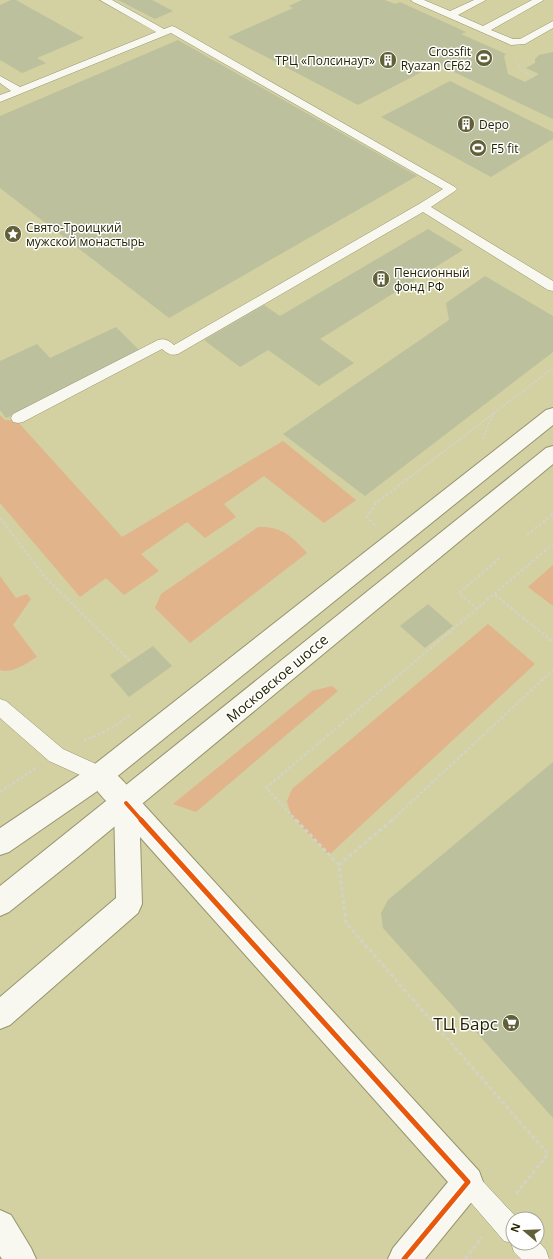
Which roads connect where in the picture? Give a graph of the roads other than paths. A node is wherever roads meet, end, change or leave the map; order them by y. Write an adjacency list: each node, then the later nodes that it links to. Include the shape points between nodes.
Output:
1 (105, 0): 8 (lane)
2 (418, 0): 5 (lane)
3 (481, 0): 5 (lane)
4 (539, 0): 7 (lane)
5 (450, 15): 7 (lane)
6 (553, 24): 7 (lane, via 522,42 507,40)
7 (483, 30)
8 (163, 32): 10 (lane); 12 (lane, via 172,28 451,189)
9 (0, 78): 10 (lane)
10 (19, 91): 11 (lane)
11 (0, 99)
12 (422, 207): 13 (lane); 15 (lane, via 173,351 164,343)
13 (553, 287)
14 (553, 415): 18 (main road)
15 (18, 418)
16 (553, 453): 19 (main road, Московское шоссе)
17 (0, 707): 18 (lane, via 56,755)
18 (100, 775): 19 (main road); 20 (main road)
19 (126, 803): 21 (main road, Московское шоссе); 22 (main road, via 129,904); 23 (main road)
20 (0, 843)
21 (0, 903)
22 (0, 1015)
23 (468, 1182): 24 (lane); 28 (main road)
24 (505, 1223)
25 (0, 1226): 27 (main road)
26 (530, 1251): 29 (lane)
27 (20, 1259)
28 (404, 1259)
29 (537, 1259)

